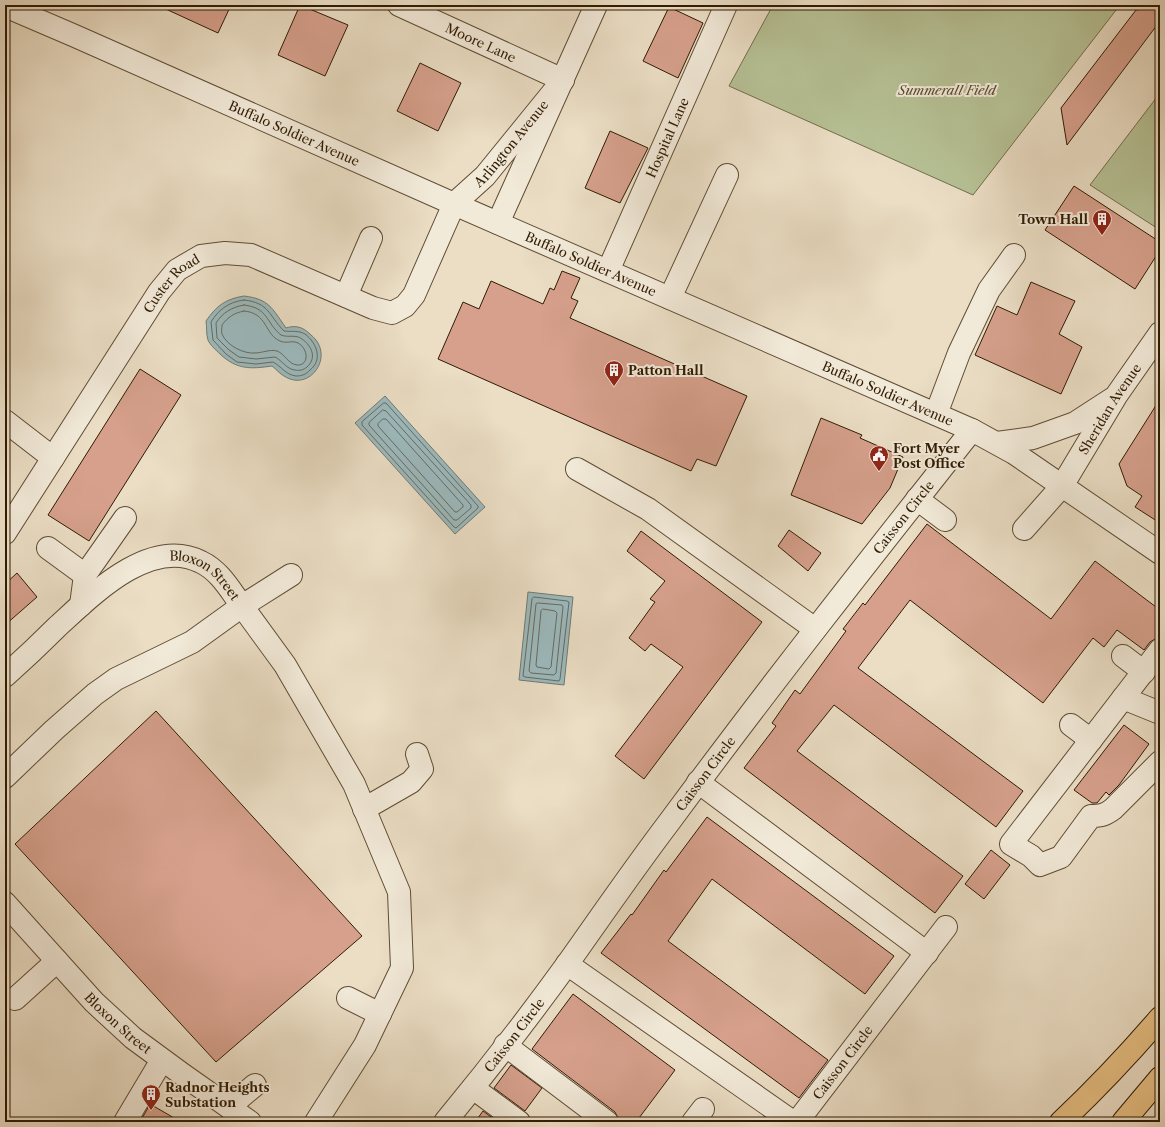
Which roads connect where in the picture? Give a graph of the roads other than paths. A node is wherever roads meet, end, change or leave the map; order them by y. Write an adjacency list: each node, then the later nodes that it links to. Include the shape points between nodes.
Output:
1 (399, 5): 5 (street, Moore Lane)
2 (596, 5): 5 (street, Arlington Avenue)
3 (726, 5): 11 (street, Hospital Lane)
4 (5, 6): 7 (street, Buffalo Soldier Avenue)
5 (563, 80): 7 (street, Arlington Avenue, via 485,176); 8 (street, Arlington Avenue)
6 (727, 175): 13 (street)
7 (454, 204): 8 (street, Buffalo Soldier Avenue); 12 (street, Custer Road, via 414,295 405,306 392,313)
8 (498, 223): 11 (street, Buffalo Soldier Avenue)
9 (371, 238): 12 (street)
10 (1014, 255): 16 (street, via 989,290 959,353)
11 (608, 270): 13 (street, Buffalo Soldier Avenue)
12 (346, 296): 20 (street, Custer Road, via 251,255 225,253 201,256 177,270 159,292)
13 (670, 298): 16 (street, Buffalo Soldier Avenue)
14 (1160, 332): 15 (street, Sheridan Avenue)
15 (1116, 396): 19 (street, via 1075,423 1033,438); 22 (street, Sheridan Avenue)
16 (936, 414): 18 (street, Buffalo Soldier Avenue)
17 (5, 421): 20 (street)
18 (972, 430): 19 (street, Buffalo Soldier Avenue); 23 (street, Caisson Circle)
19 (997, 443): 22 (street, Buffalo Soldier Avenue)
20 (53, 458): 27 (street, Custer Road)
21 (577, 469): 34 (street, via 648,509)
22 (1062, 486): 26 (street, Sheridan Avenue); 29 (street, Buffalo Soldier Avenue)
23 (917, 499): 25 (street); 34 (street, Caisson Circle)
24 (125, 518): 30 (street)
25 (944, 520)
26 (1024, 529)
27 (5, 533)
28 (48, 548): 30 (street)
29 (1160, 552)
30 (85, 575): 32 (street)
31 (291, 575): 33 (street)
32 (81, 605): 33 (street, Bloxon Street, via 128,570 149,560 167,556 186,556 216,571); 38 (street, Bloxon Street)
33 (242, 606): 45 (street, Bloxon Street, via 192,642 116,679 95,694); 47 (street, via 285,664 354,784)
34 (815, 629): 46 (street, Caisson Circle)
35 (1160, 650): 37 (street)
36 (1123, 656): 37 (street)
37 (1144, 672): 39 (street)
38 (5, 676)
39 (1123, 698): 40 (street); 42 (street)
40 (1160, 714)
41 (1071, 726): 42 (street)
42 (1091, 740): 44 (street, via 1011,844 1031,856 1040,866 1061,857 1091,816 1109,812)
43 (417, 754): 47 (street, via 422,769 411,782)
44 (1160, 762)
45 (5, 777)
46 (698, 782): 50 (street); 52 (street, Caisson Circle)
47 (364, 809): 55 (street, via 399,892 402,968)
48 (5, 903): 51 (street, Bloxon Street)
49 (946, 927): 50 (street, Caisson Circle)
50 (927, 953): 70 (street, Caisson Circle)
51 (57, 961): 54 (street); 58 (street, Bloxon Street, via 100,1007 133,1038)
52 (567, 964): 57 (street, Caisson Circle); 69 (street)
53 (348, 998): 55 (street)
54 (15, 999)
55 (380, 1014): 65 (street, via 365,1045)
56 (1160, 1018): 71 (highway, via 1125,1058)
57 (505, 1045): 61 (street, Caisson Circle); 68 (street)
58 (162, 1060): 62 (street, Bloxon Street); 63 (street)
59 (1160, 1078): 72 (highway)
60 (255, 1085): 62 (street)
61 (473, 1088): 66 (street, Caisson Circle); 67 (street)
62 (230, 1108): 64 (street, Bloxon Street)
63 (125, 1122)
64 (250, 1122)
65 (316, 1122)
66 (445, 1122)
67 (519, 1122)
68 (607, 1122)
69 (793, 1122)
70 (797, 1122)
71 (1061, 1122)
72 (1123, 1122)

